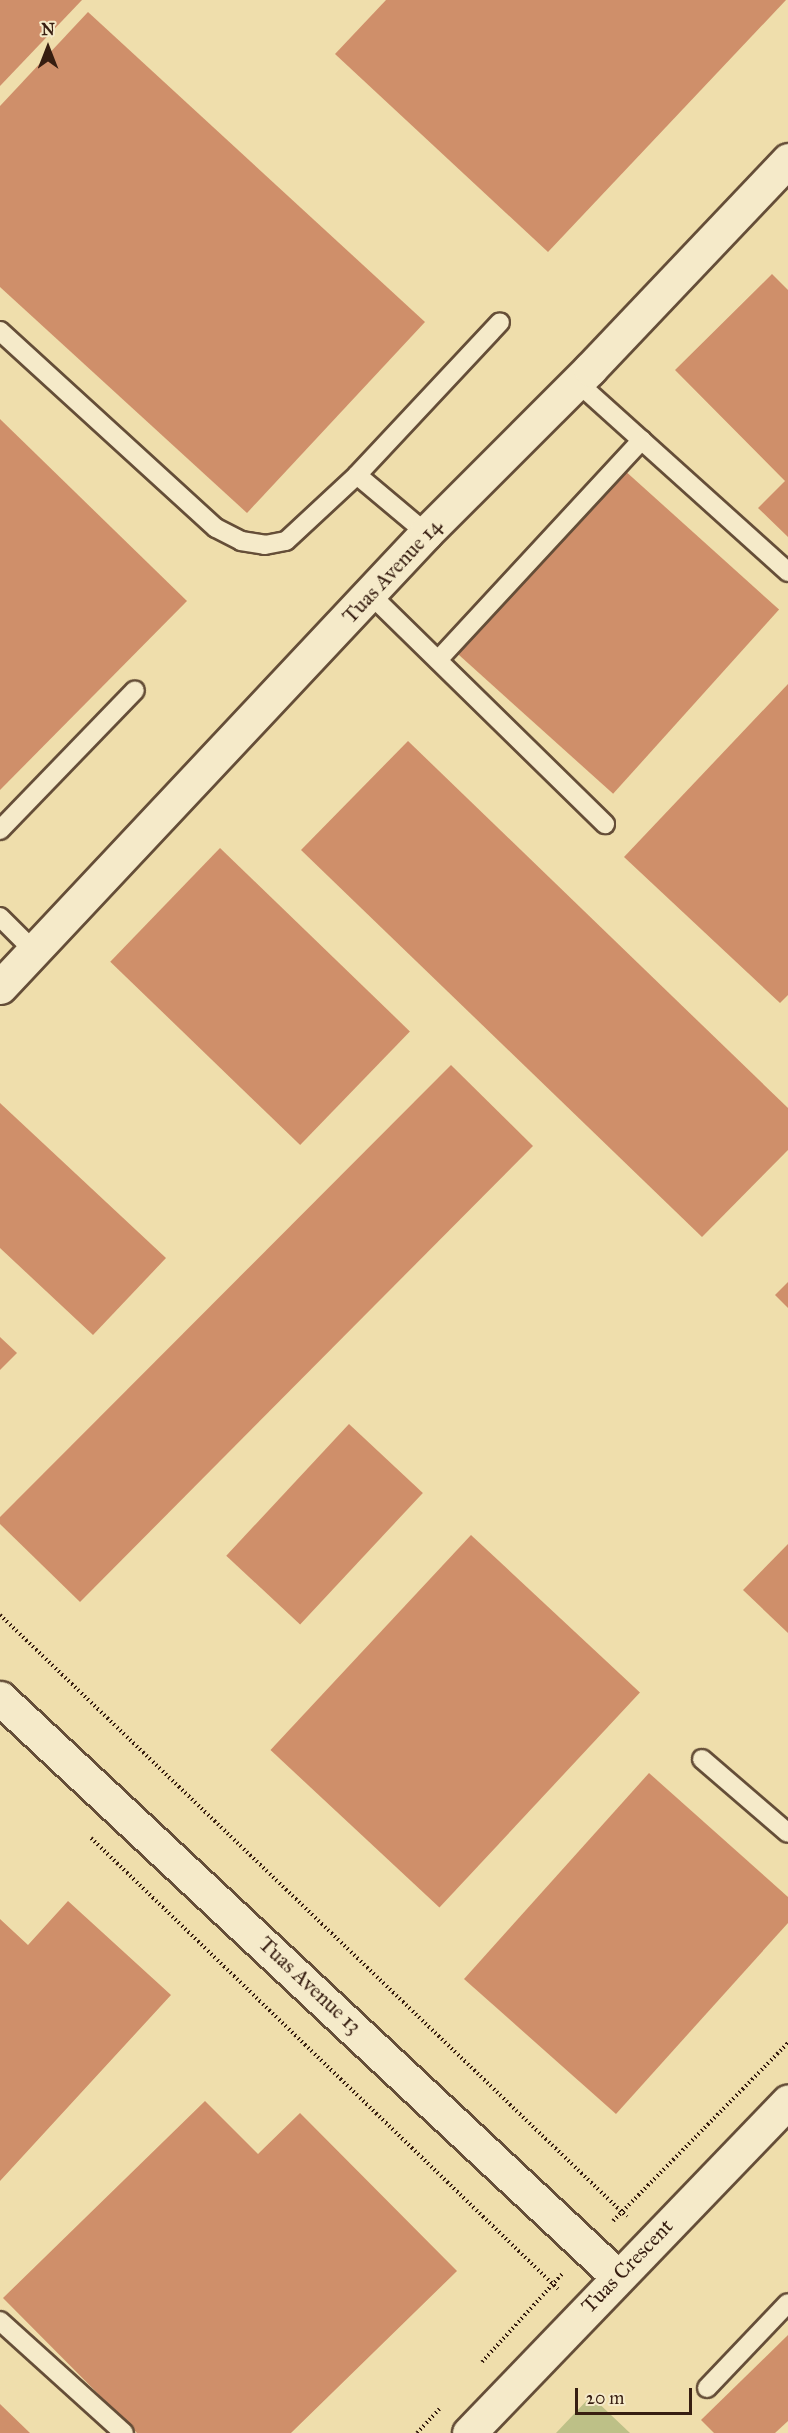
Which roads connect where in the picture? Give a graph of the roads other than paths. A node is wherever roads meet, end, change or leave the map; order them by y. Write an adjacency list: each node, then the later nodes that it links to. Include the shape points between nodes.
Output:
1 (788, 160): 4 (street, Tuas Avenue 14)
2 (500, 322): 6 (lane)
3 (0, 331): 6 (lane, via 216,528 241,541 266,545 286,541)
4 (577, 382): 5 (lane); 7 (street, Tuas Avenue 14)
5 (642, 440): 8 (lane); 10 (lane)
6 (357, 475): 7 (lane)
7 (426, 533): 9 (street, Tuas Avenue 14)
8 (788, 572)
9 (370, 594): 10 (lane); 15 (street, Tuas Avenue 14)
10 (438, 660): 12 (lane)
11 (135, 690): 13 (lane)
12 (605, 824)
13 (0, 830)
14 (0, 917): 15 (lane)
15 (34, 951): 16 (street, Tuas Avenue 14)
16 (0, 987)
17 (0, 1698): 21 (street, Tuas Avenue 13)
18 (702, 1759): 19 (lane)
19 (788, 1833)
20 (784, 2114): 21 (street, Tuas Crescent)
21 (617, 2276): 26 (street, Tuas Crescent)
22 (788, 2303): 24 (lane)
23 (0, 2321): 25 (lane)
24 (707, 2388)
25 (124, 2433)
26 (469, 2433)

